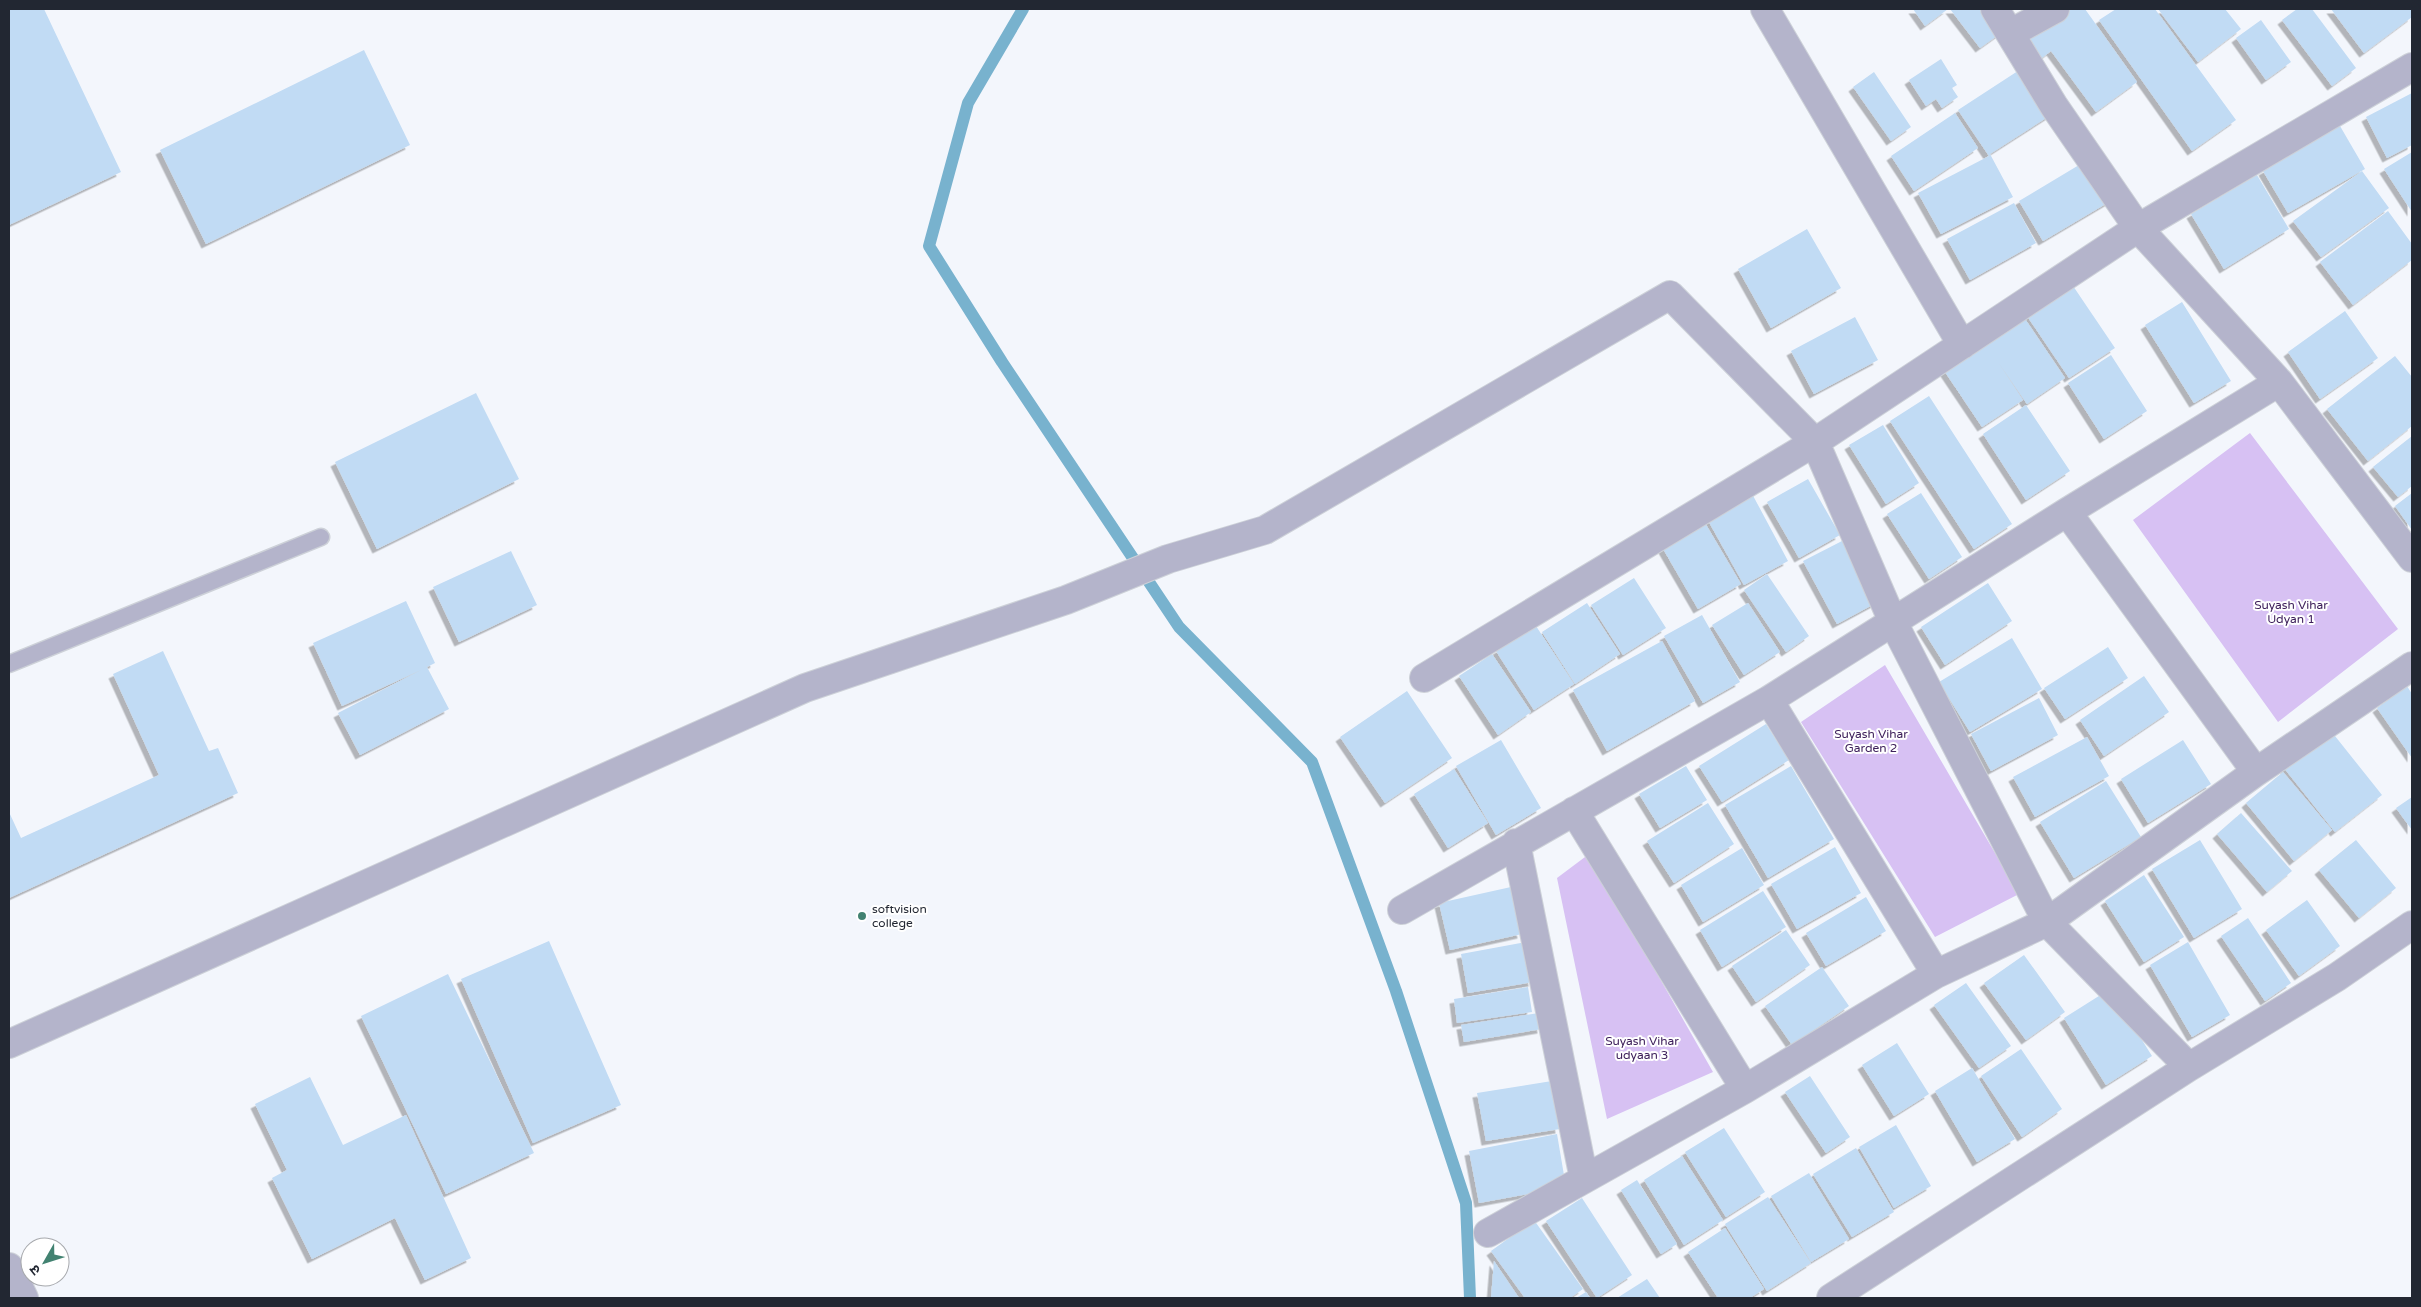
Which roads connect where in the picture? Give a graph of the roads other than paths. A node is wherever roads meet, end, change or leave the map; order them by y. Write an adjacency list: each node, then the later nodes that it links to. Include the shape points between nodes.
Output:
1 (1765, 9): 7 (street)
2 (1995, 9): 4 (street)
3 (2055, 9): 4 (street)
4 (2011, 33): 6 (street, via 2054,106)
5 (2412, 67): 6 (street)
6 (2138, 228): 7 (street); 8 (street)
7 (1962, 345): 9 (street)
8 (2279, 382): 10 (street); 12 (street)
9 (1815, 442): 13 (street); 16 (street); 25 (street, via 1670,295 1264,530 1168,559 1066,600 805,688)
10 (2067, 512): 13 (street); 18 (street)
11 (321, 537): 14 (lane)
12 (2412, 558)
13 (1893, 622): 17 (street); 22 (street)
14 (9, 664)
15 (2412, 666): 18 (street)
16 (1424, 678)
17 (1769, 700): 19 (street); 24 (street)
18 (2256, 772): 22 (street)
19 (1574, 811): 20 (street); 27 (street)
20 (1516, 843): 21 (street); 28 (street)
21 (1402, 910)
22 (2047, 922): 24 (street); 26 (street)
23 (2412, 925): 26 (street, via 2337,977)
24 (1936, 974): 27 (street)
25 (9, 1044)
26 (2189, 1067): 32 (street)
27 (1745, 1089): 28 (street)
28 (1584, 1179): 29 (street)
29 (1488, 1233)
30 (9, 1267): 31 (street)
31 (24, 1298)
32 (1831, 1298)

